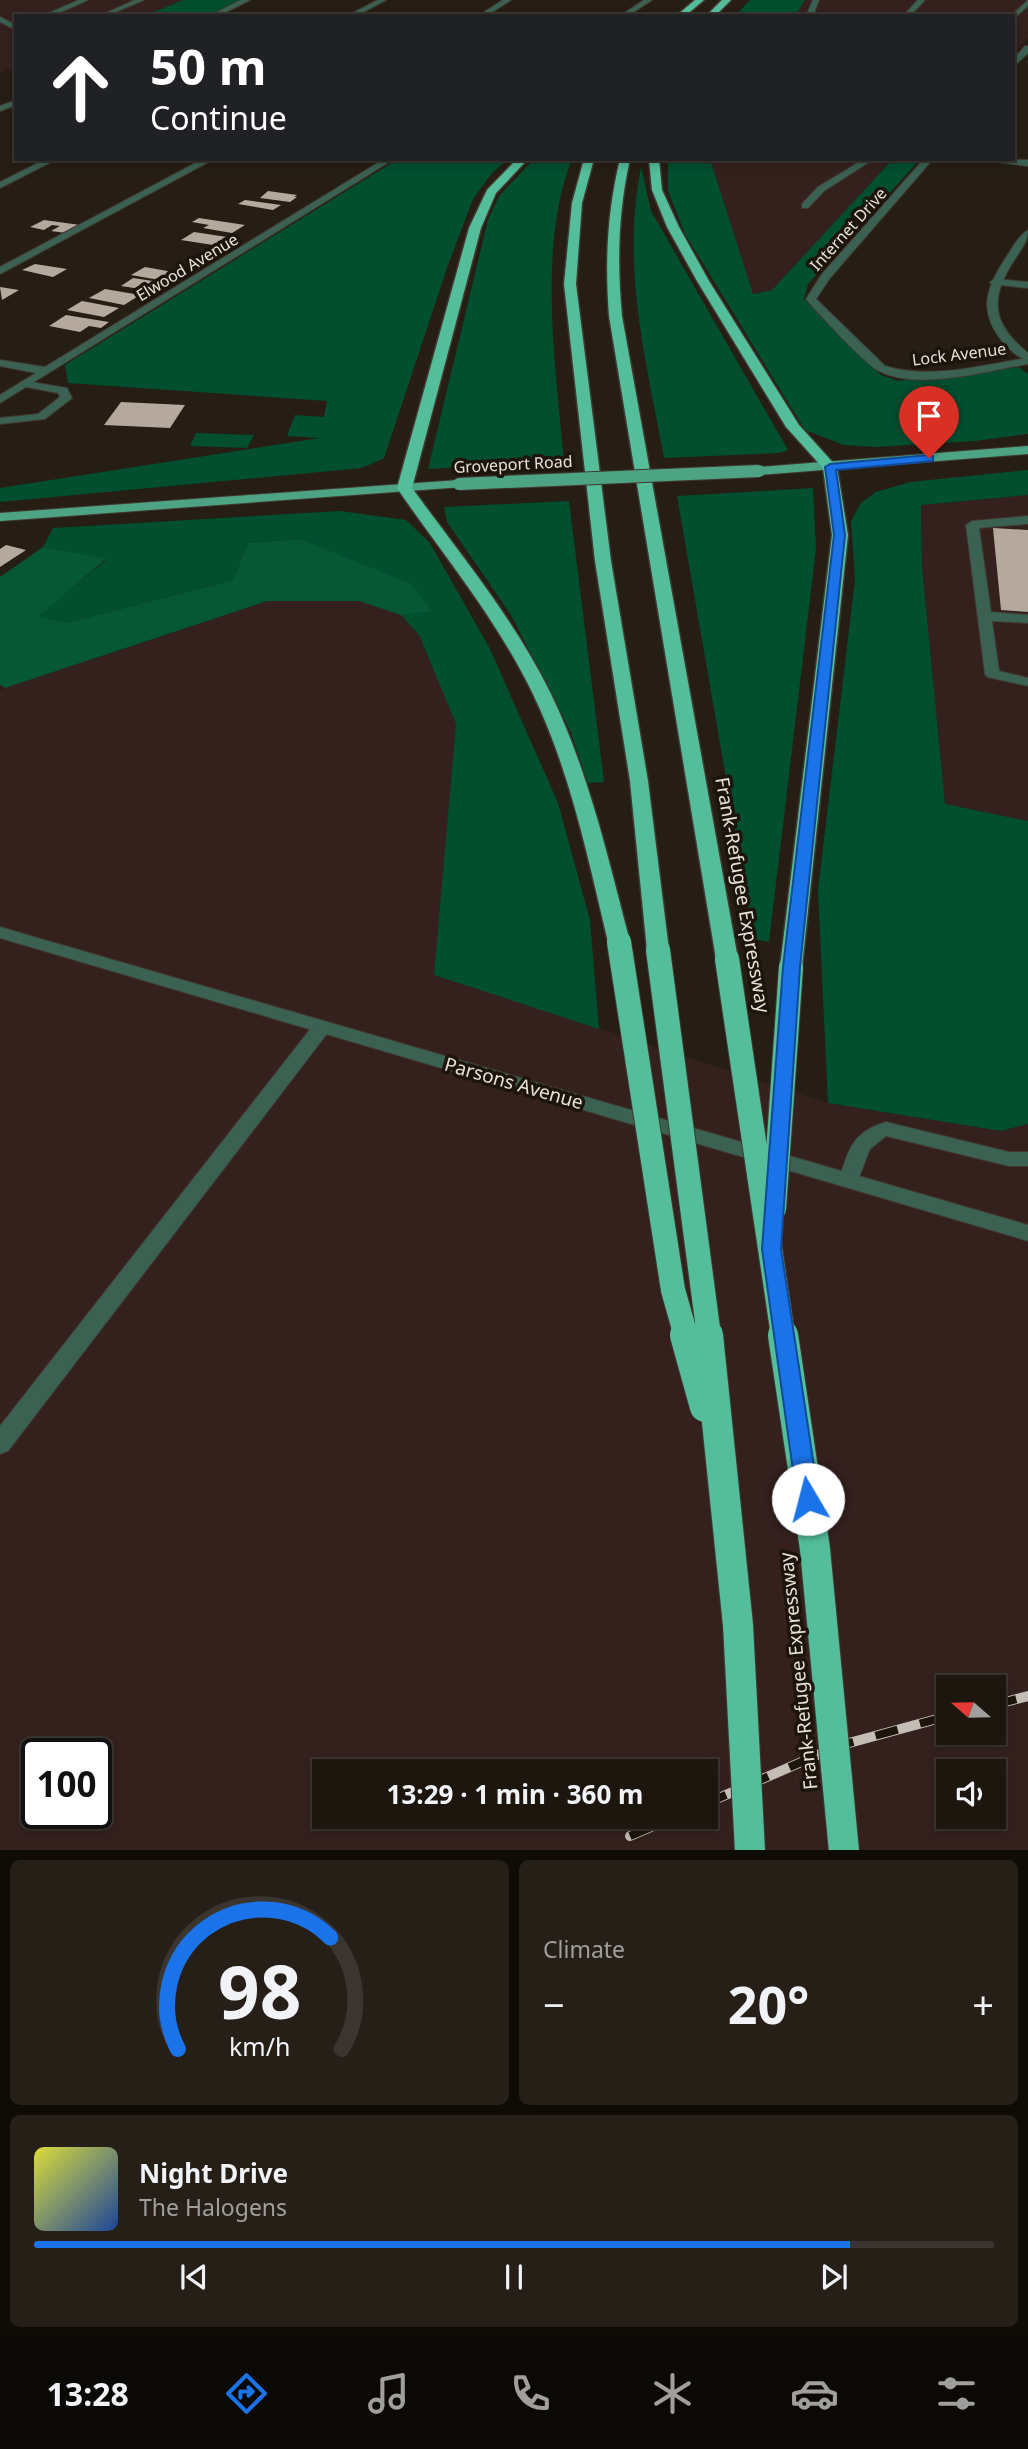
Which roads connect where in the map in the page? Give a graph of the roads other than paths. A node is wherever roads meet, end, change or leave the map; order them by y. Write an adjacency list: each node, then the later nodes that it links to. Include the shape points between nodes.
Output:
1 (85, 0): 12 (street)
2 (141, 0): 11 (street)
3 (247, 0): 13 (street)
4 (383, 0): 14 (street)
5 (508, 0): 15 (street)
6 (649, 0): 16 (street)
7 (700, 0): 17 (highway)
8 (727, 0): 18 (highway)
9 (922, 0): 19 (street)
10 (1028, 2): 20 (street)
11 (109, 13)
12 (50, 14)
13 (216, 14)
14 (354, 14)
15 (484, 14)
16 (626, 14)
17 (682, 14)
18 (712, 14)
19 (908, 14)
20 (1015, 15)
21 (49, 161): 30 (street)
22 (206, 161): 33 (street)
23 (387, 161): 38 (street, Elwood Avenue)
24 (521, 161): 45 (highway, via 491,192 475,228)
25 (588, 161): 58 (highway, bridge, via 577,203 570,284 603,561 639,782)
26 (625, 161): 56 (highway, Frank-Refugee Expressway, bridge, via 615,208 613,292)
27 (654, 161): 44 (highway, via 657,190 703,281 793,427)
28 (867, 161): 31 (street, via 821,189)
29 (927, 161): 39 (street, Internet Drive, via 811,299 881,368)
30 (0, 185)
31 (805, 206)
32 (1028, 233): 34 (street, Lock Avenue)
33 (0, 271)
34 (995, 282): 35 (street); 36 (street, Lock Avenue, via 990,307 993,321 1012,347)
35 (1028, 285)
36 (1028, 359): 39 (street, Lock Avenue, via 928,375)
37 (0, 363): 38 (street)
38 (46, 371): 40 (street, Elwood Avenue)
39 (895, 374)
40 (25, 384): 41 (street, Elwood Avenue); 42 (street, via 63,390 66,398 41,417)
41 (0, 400)
42 (0, 421)
43 (1028, 450): 44 (main road, Groveport Road)
44 (830, 467): 45 (main road, Groveport Road, bridge); 56 (highway, bridge, via 839,535 791,967)
45 (404, 488): 46 (main road, Groveport Road); 58 (highway, bridge, via 467,570 514,643 555,725 587,814 619,942 673,1290)
46 (0, 517)
47 (1028, 520): 48 (street, via 972,525)
48 (986, 616): 49 (street); 50 (street, via 992,674)
49 (1028, 619)
50 (1028, 682)
51 (0, 932): 52 (street, Parsons Avenue)
52 (322, 1027): 54 (street, Parsons Avenue); 57 (street)
53 (1028, 1159): 54 (street, via 1009,1159 886,1129 863,1140)
54 (849, 1180): 55 (street, Parsons Avenue)
55 (1028, 1233)
56 (772, 1249): 60 (highway, Frank-Refugee Expressway, bridge, via 815,1549)
57 (0, 1444)
58 (721, 1468): 59 (highway, bridge, via 747,1745)
59 (750, 1850)
60 (844, 1850)

